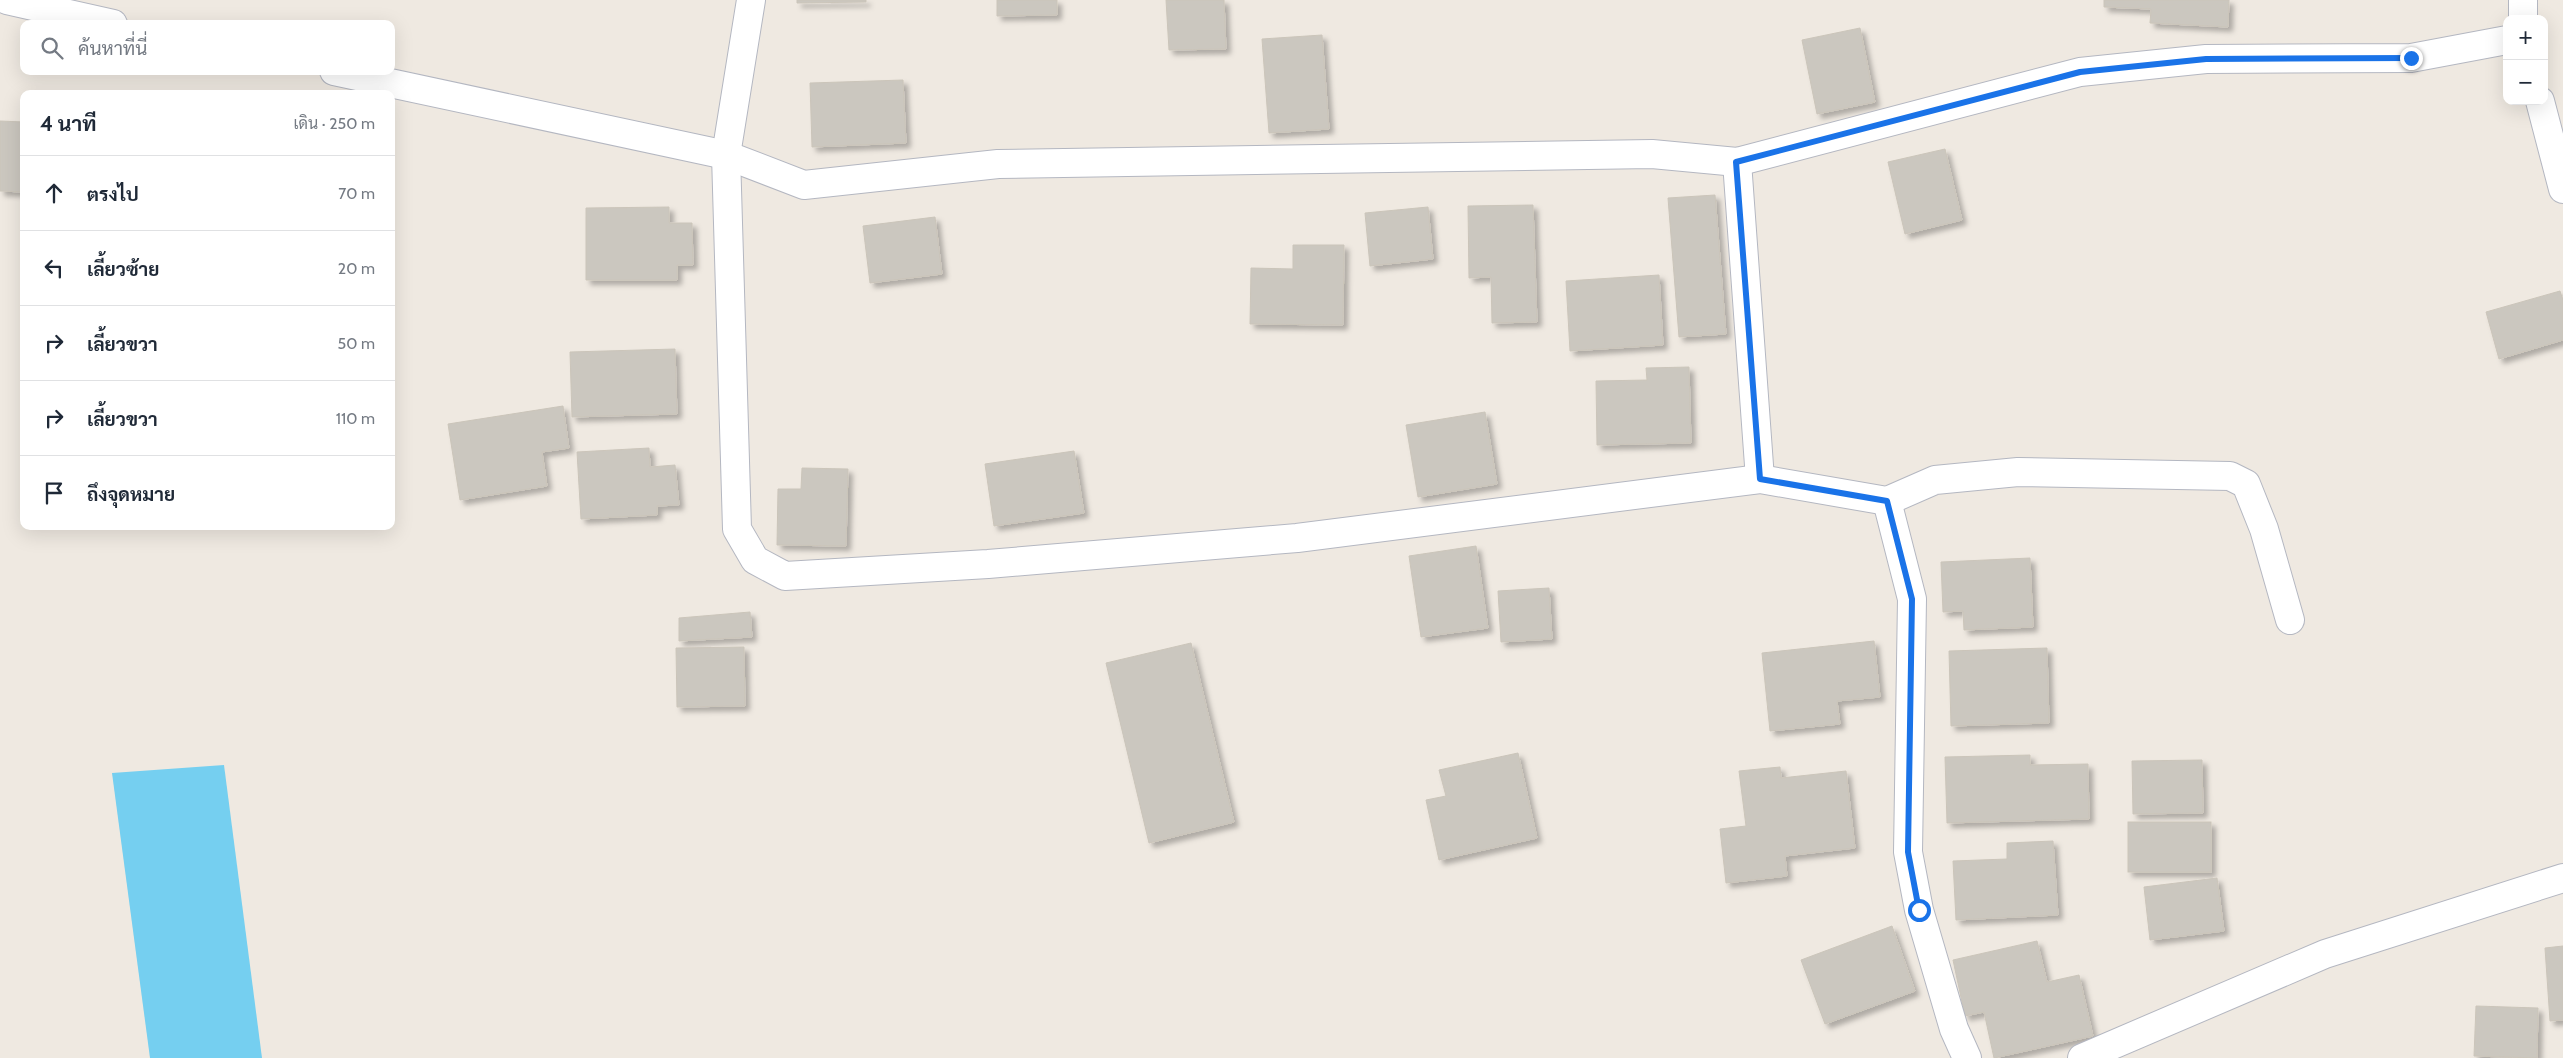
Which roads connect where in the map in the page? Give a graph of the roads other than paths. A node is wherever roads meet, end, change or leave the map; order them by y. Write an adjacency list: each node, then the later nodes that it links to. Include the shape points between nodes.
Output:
1 (7, 0): 5 (street)
2 (751, 0): 9 (street)
3 (2523, 0): 4 (street)
4 (2523, 15)
5 (95, 20)
6 (2503, 41): 10 (street, via 2411,58 2206,59 2080,72)
7 (353, 75): 9 (street)
8 (2541, 105): 11 (street)
9 (726, 155): 10 (street, via 804,185 998,164 1652,154); 12 (street, via 738,529 755,560 785,576 988,564 1297,538)
10 (1736, 162): 12 (street)
11 (2563, 189)
12 (1760, 479): 13 (street)
13 (1887, 501): 14 (street, via 1935,480 2018,472 2230,476 2246,484 2264,529); 16 (street, via 1912,599 1908,852 1919,910 1954,1029)
14 (2290, 620)
15 (2563, 878): 17 (street, via 2325,954)
16 (1967, 1058)
17 (2082, 1058)

